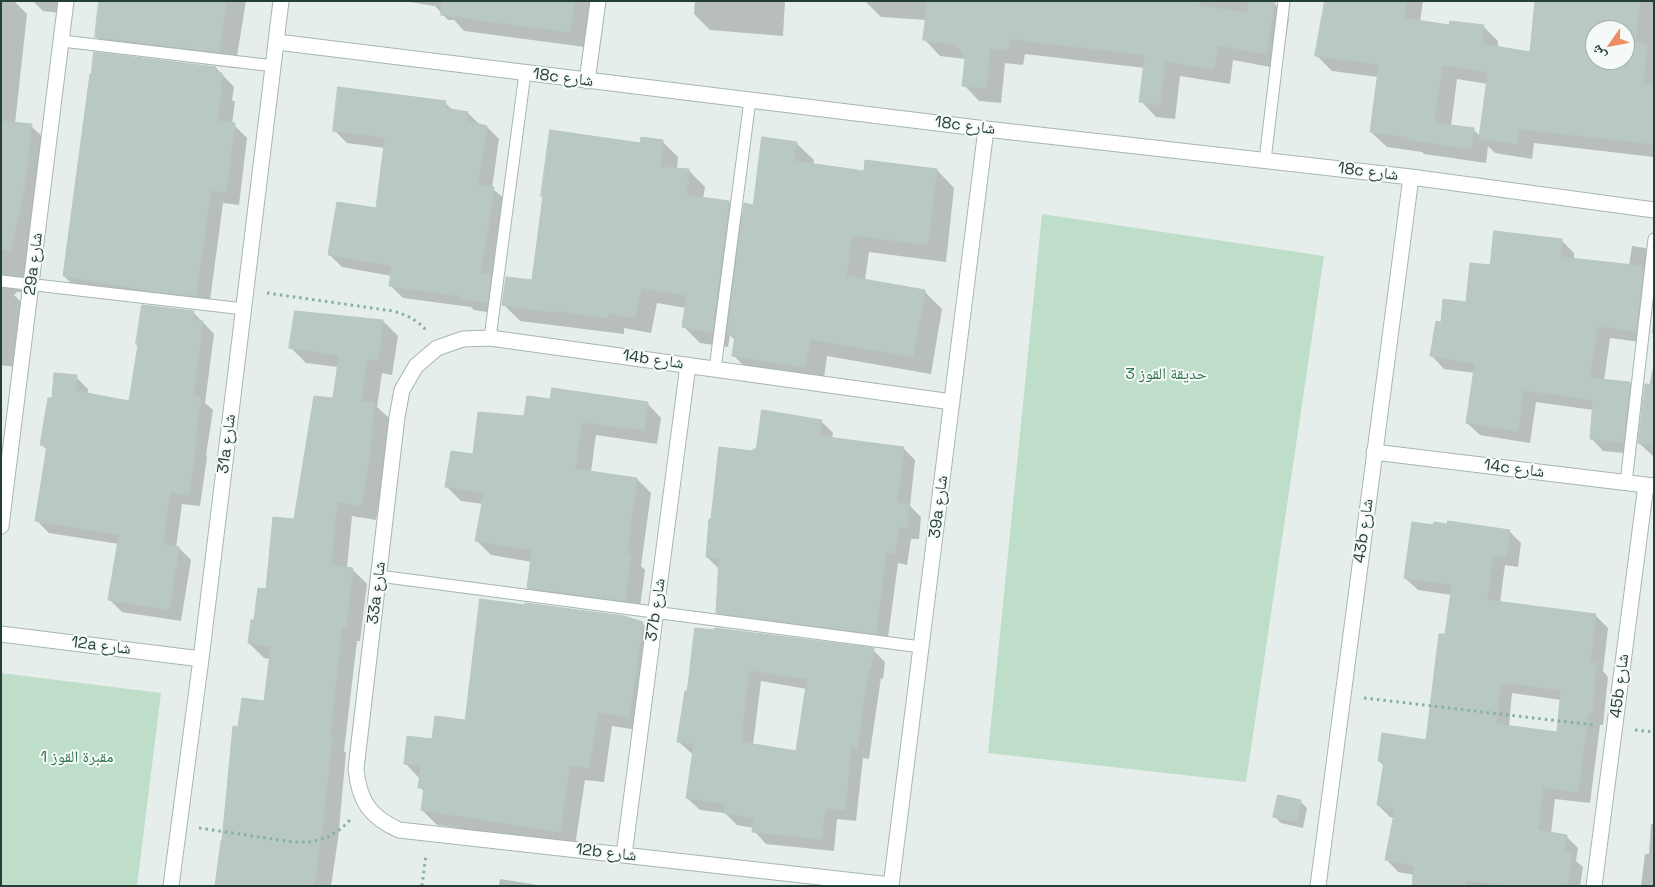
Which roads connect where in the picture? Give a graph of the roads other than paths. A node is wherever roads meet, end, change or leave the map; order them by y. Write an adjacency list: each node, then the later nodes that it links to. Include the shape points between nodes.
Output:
1 (66, 1): 5 (street, 29a شارع)
2 (281, 1): 6 (street, 31a شارع)
3 (598, 1): 9 (street)
4 (1284, 1): 12 (lane)
5 (62, 40): 7 (lane); 17 (street, 29a شارع)
6 (277, 42): 7 (street, 31a شارع); 8 (street, 18c شارع)
7 (274, 66): 18 (street, 31a شارع)
8 (525, 73): 9 (street, 18c شارع); 19 (lane)
9 (587, 80): 10 (street, 18c شارع)
10 (750, 100): 11 (street, 18c شارع); 21 (lane)
11 (986, 129): 12 (street, 18c شارع); 22 (street, 39a شارع)
12 (1265, 160): 13 (street, 18c شارع)
13 (1411, 177): 14 (street, 18c شارع); 24 (street, 43b شارع)
14 (1654, 210)
15 (1654, 239): 25 (lane)
16 (1, 281): 17 (lane)
17 (32, 284): 18 (lane); 27 (street, 29a شارع)
18 (244, 310): 32 (street, 31a شارع)
19 (490, 338): 20 (street, 14b شارع); 23 (street, 14b شارع, via 463,339 437,348 416,366 402,390)
20 (688, 365): 21 (street, 14b شارع); 29 (street, 37b شارع)
21 (715, 369): 22 (street, 14b شارع)
22 (952, 402): 31 (street, 39a شارع)
23 (397, 417): 28 (street, 33a شارع)
24 (1374, 452): 25 (street, 14c شارع); 37 (street, 43b شارع)
25 (1626, 483): 26 (street, 14c شارع)
26 (1650, 486): 38 (street, 45b شارع)
27 (1, 526)
28 (379, 576): 29 (lane); 33 (street, 33a شارع)
29 (656, 612): 31 (lane); 34 (street, 37b شارع)
30 (1, 634): 32 (street, 12a شارع)
31 (921, 647): 35 (street, 39a شارع)
32 (201, 659): 36 (street, 31a شارع)
33 (356, 770): 34 (street, 12b شارع, via 363,801 384,824 399,830)
34 (624, 855): 35 (street, 12b شارع)
35 (891, 885)
36 (171, 886)
37 (1318, 886)
38 (1594, 886)

